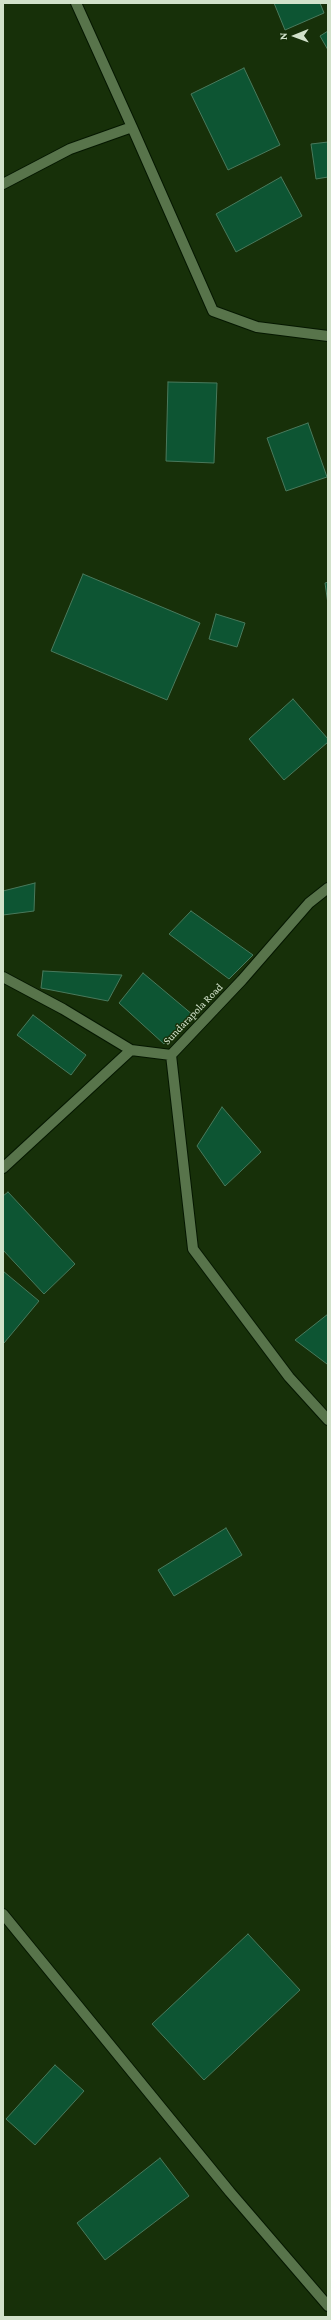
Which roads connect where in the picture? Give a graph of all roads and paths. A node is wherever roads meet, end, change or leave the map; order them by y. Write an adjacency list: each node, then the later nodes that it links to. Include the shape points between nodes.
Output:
1 (76, 3): 2 (street)
2 (132, 127): 3 (street, via 70,149); 4 (street, via 213,311 257,327)
3 (3, 184)
4 (328, 336)
5 (328, 888): 8 (street, Sundarapola Road, via 309,903 242,980)
6 (3, 977): 7 (street, Sundarapola Road, via 63,1008)
7 (131, 1050): 8 (street, Sundarapola Road); 9 (street)
8 (171, 1055): 10 (street, via 193,1249 289,1377)
9 (3, 1168)
10 (328, 1420)
11 (3, 1914): 12 (street, via 230,2192)
12 (328, 2306)

